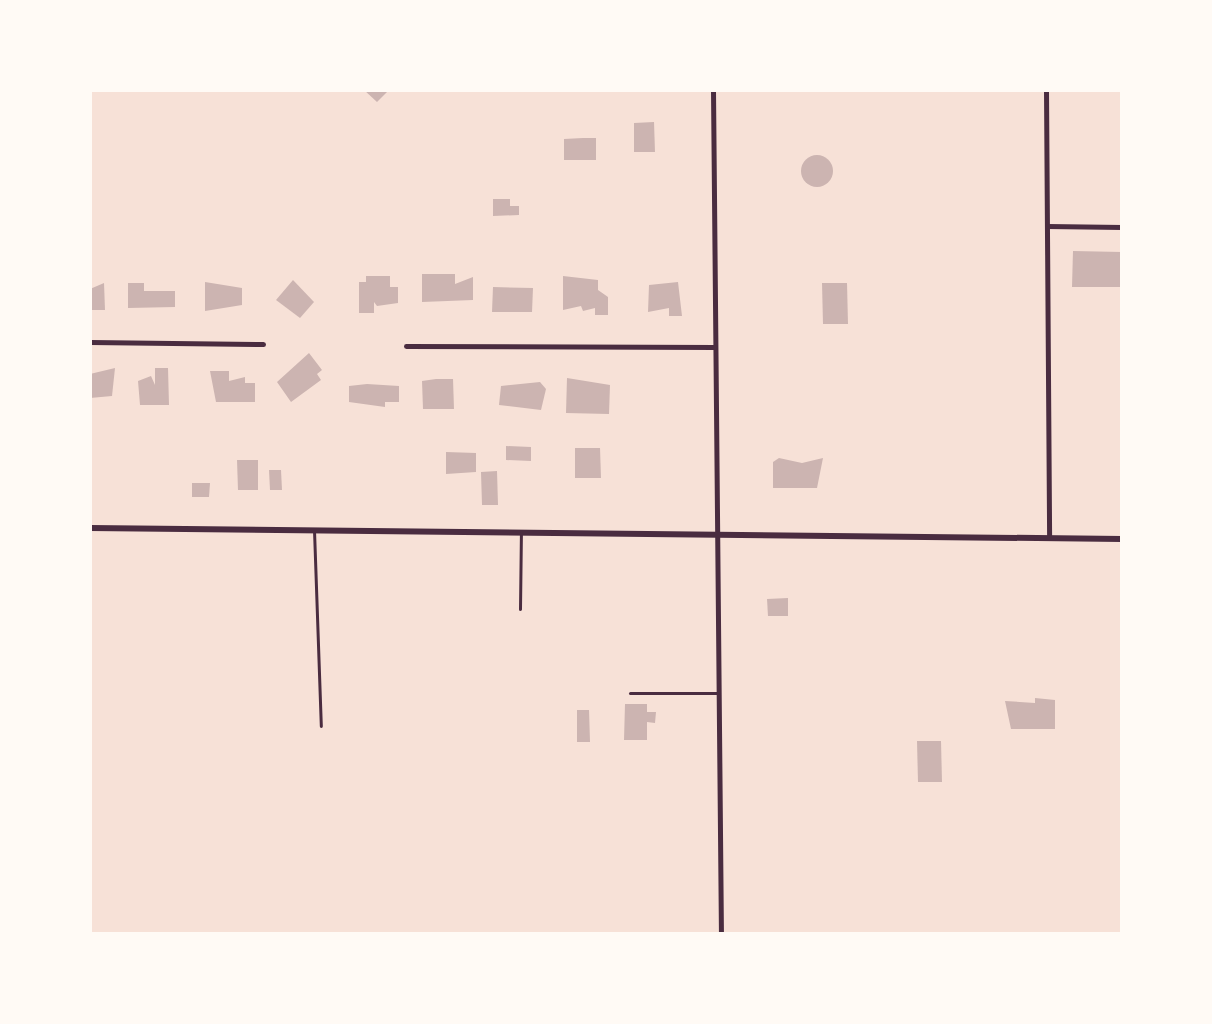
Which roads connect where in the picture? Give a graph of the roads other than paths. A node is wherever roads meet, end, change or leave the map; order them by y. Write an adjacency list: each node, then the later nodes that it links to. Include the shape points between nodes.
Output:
1 (713, 90): 8 (street)
2 (1046, 90): 3 (street)
3 (1047, 226): 4 (street); 13 (street)
4 (1122, 227)
5 (90, 342): 6 (street)
6 (263, 344)
7 (406, 346): 8 (street)
8 (715, 347): 12 (street)
9 (90, 528): 10 (street)
10 (314, 530): 11 (street); 18 (lane)
11 (521, 532): 12 (street); 15 (lane)
12 (717, 534): 13 (street); 17 (street)
13 (1049, 538): 14 (street)
14 (1122, 539)
15 (520, 609)
16 (630, 693): 17 (lane)
17 (718, 693): 19 (street)
18 (321, 726)
19 (721, 934)

